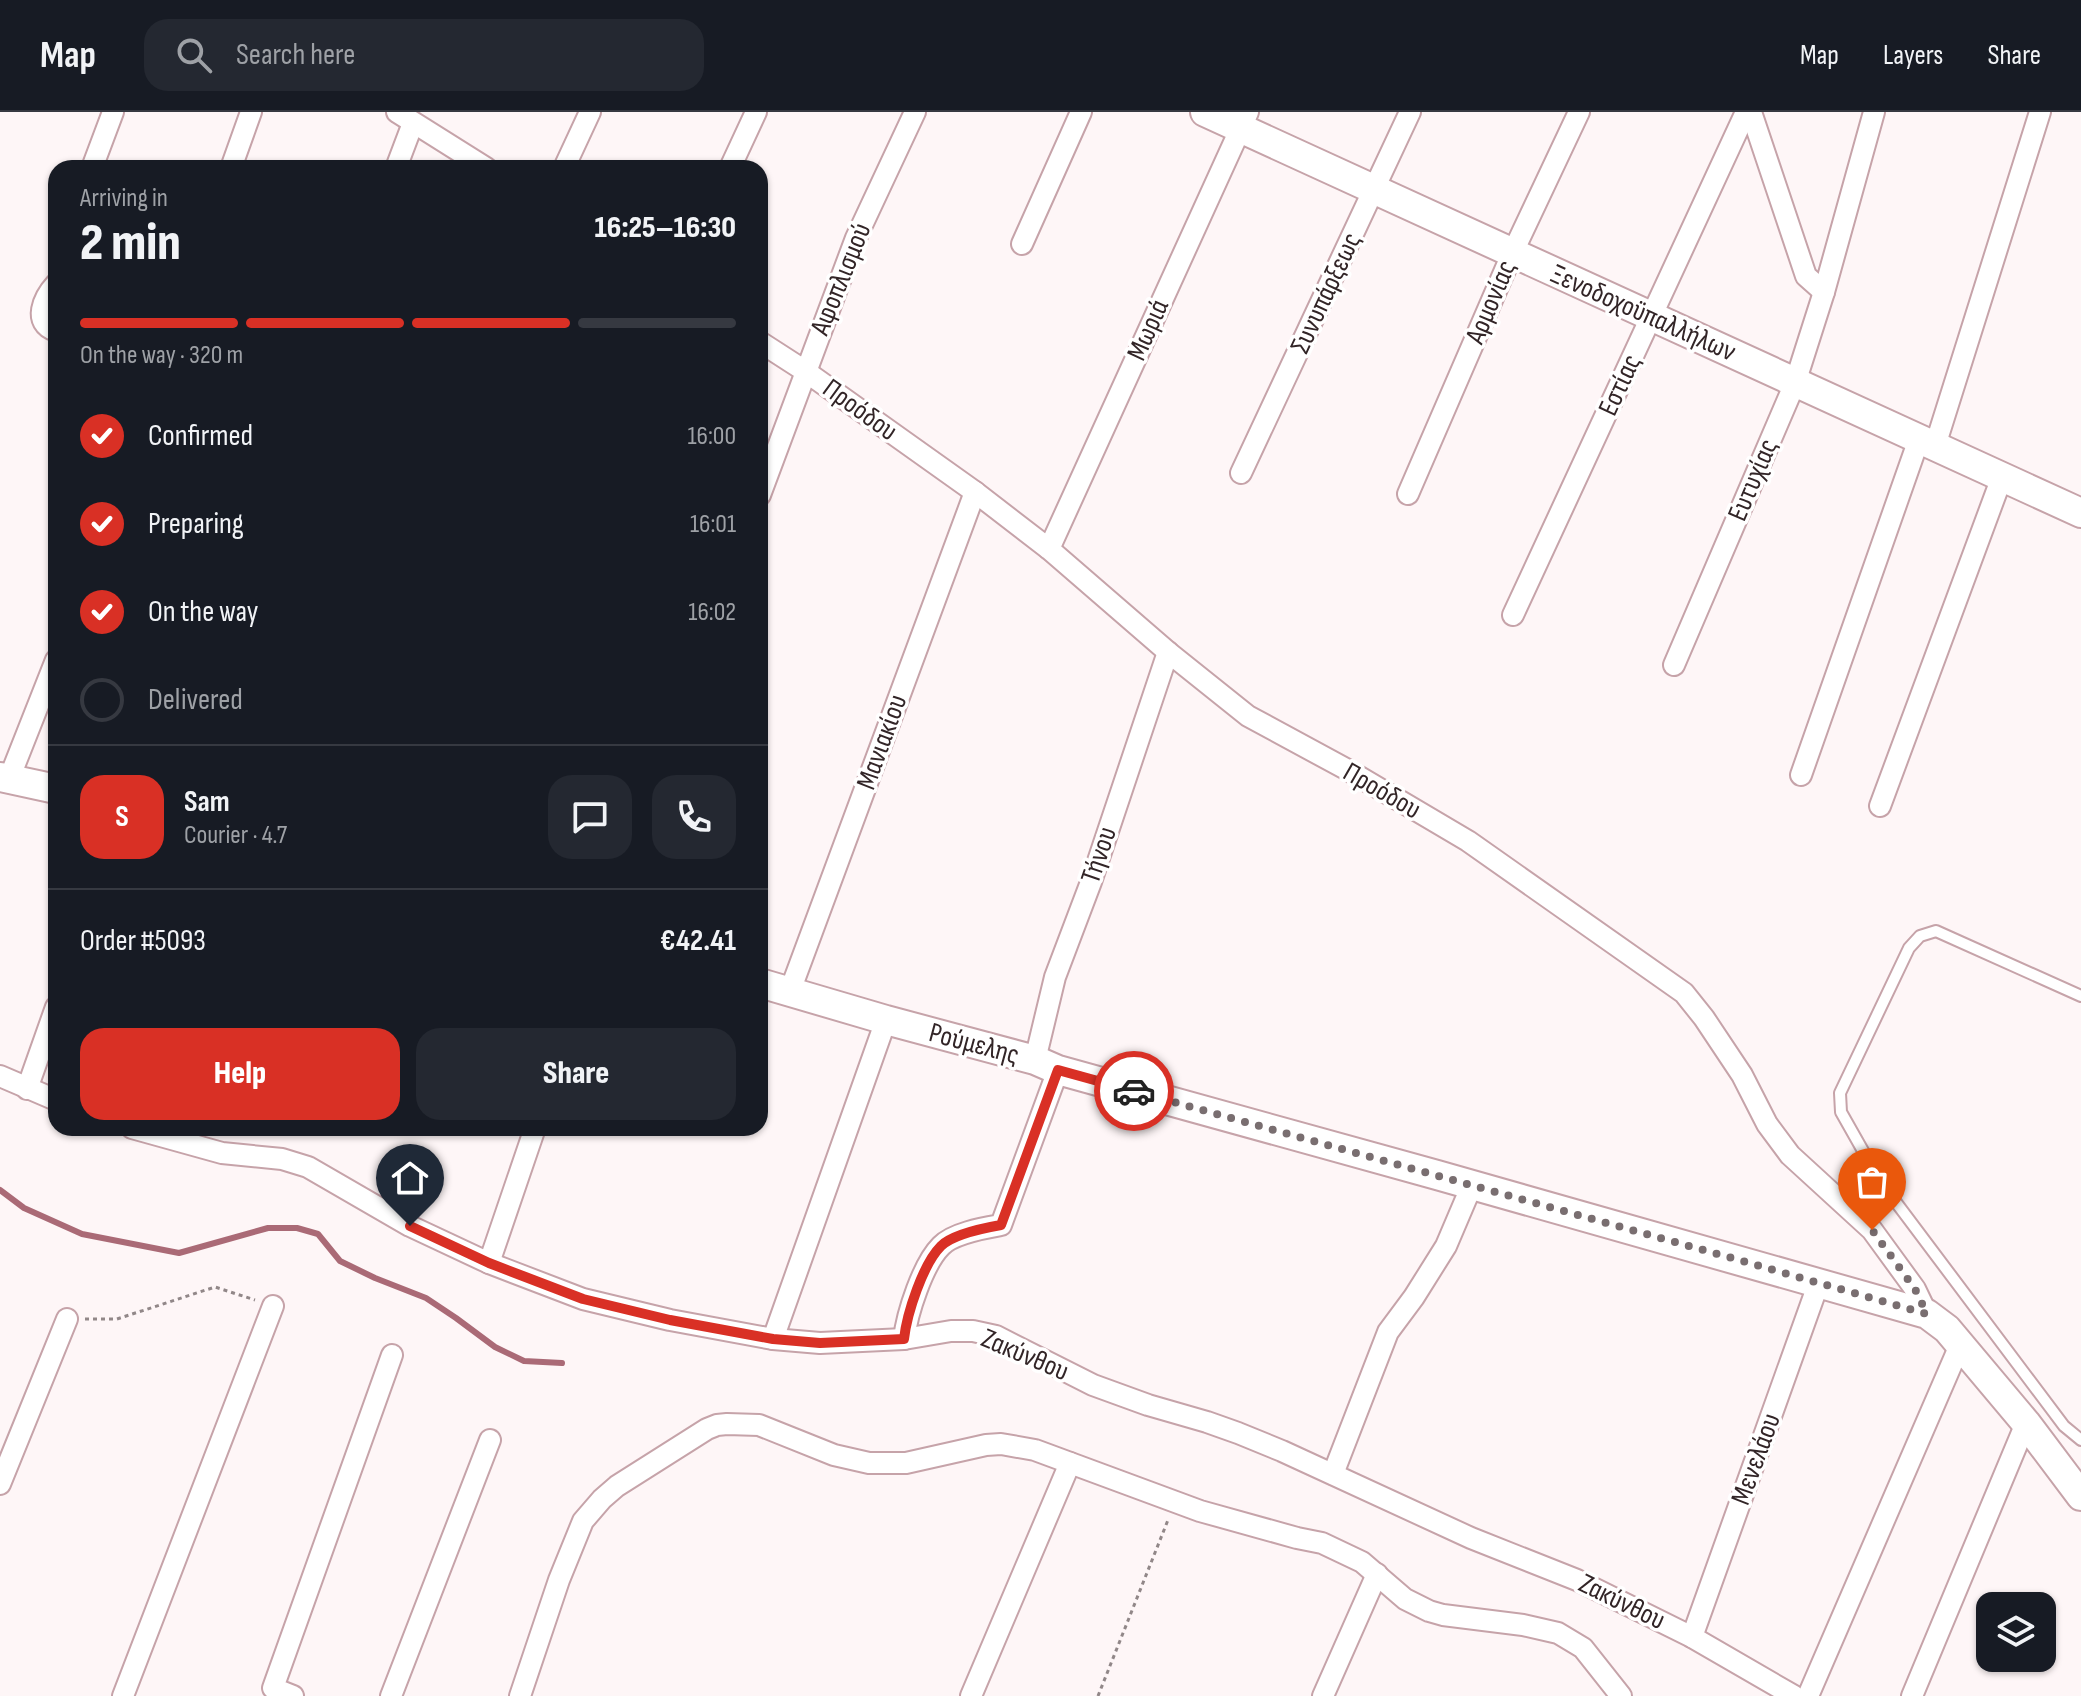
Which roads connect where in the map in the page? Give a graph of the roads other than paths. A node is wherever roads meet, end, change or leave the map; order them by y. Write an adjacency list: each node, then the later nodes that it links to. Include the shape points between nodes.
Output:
1 (113, 112): 15 (street)
2 (251, 112): 16 (street)
3 (590, 112): 19 (street)
4 (756, 112): 20 (street)
5 (915, 112): 29 (street, Αφοπλισμού, via 856,238)
6 (1081, 112): 22 (street)
7 (1205, 112): 14 (street, Ξενοδοχοϋπαλλήλων)
8 (1410, 112): 21 (street, Συνυπάρξεως)
9 (1579, 112): 23 (street, Αρμονίας)
10 (1748, 112): 24 (street, via 1806,276); 26 (street, Εστίας)
11 (1874, 112): 24 (street, Ευτυχίας)
12 (2040, 112): 31 (street)
13 (405, 118): 17 (street); 18 (street)
14 (1244, 120): 21 (street, Ξενοδοχοϋπαλλήλων); 38 (street, Μωριά)
15 (95, 160)
16 (234, 160)
17 (397, 160)
18 (473, 160)
19 (568, 160)
20 (734, 160)
21 (1375, 190): 23 (street, Ξενοδοχοϋπαλλήλων); 33 (street, Συνυπάρξεως)
22 (1022, 244)
23 (1512, 254): 26 (street, Ξενοδοχοϋπαλλήλων); 36 (street, Αρμονίας)
24 (1824, 292): 30 (street, Ευτυχίας)
25 (48, 294): 27 (street, via 42,309)
26 (1651, 317): 30 (street, Ξενοδοχοϋπαλλήλων); 39 (street, Εστίας)
27 (48, 327)
28 (768, 347): 29 (street, Προόδου)
29 (805, 371): 32 (street, Αφοπλισμού); 35 (street, Προόδου)
30 (1795, 383): 31 (street, Ξενοδοχοϋπαλλήλων); 41 (street, Ευτυχίας)
31 (1927, 443): 34 (street, Ξενοδοχοϋπαλλήλων); 43 (street)
32 (768, 473)
33 (1241, 473)
34 (2002, 477): 37 (street, Ξενοδοχοϋπαλλήλων); 46 (street)
35 (975, 492): 38 (street, Προόδου); 48 (street, Μανιακίου)
36 (1408, 494)
37 (2081, 513)
38 (1049, 549): 40 (street, Προόδου)
39 (1513, 615)
40 (1168, 652): 52 (street, Τήνου, via 1055,977); 62 (street, Προόδου, via 1248,716 1468,841 1684,993 1790,1155 1872,1230)
41 (1674, 665)
42 (48, 679): 44 (street)
43 (1801, 775)
44 (5, 778): 45 (street)
45 (48, 787)
46 (1880, 806)
47 (768, 985): 48 (street, Ρούμελης)
48 (790, 991): 50 (street, Ρούμελης)
49 (2081, 996): 70 (lane, via 1936,931 1928,932 1909,948 1840,1093 1841,1112 1880,1181 2064,1426)
50 (886, 1020): 52 (street, Ρούμελης); 64 (street)
51 (48, 1030): 54 (street)
52 (1047, 1065): 58 (street, Ρούμελης); 65 (street, Τήνου, via 1001,1225 942,1244 907,1318)
53 (0, 1076): 54 (street)
54 (27, 1089): 55 (street)
55 (48, 1097)
56 (161, 1136): 59 (street, Ζακύνθου, via 222,1153 308,1167 410,1226)
57 (532, 1136): 59 (street)
58 (1472, 1185): 60 (street, Ρούμελης); 72 (street, via 1446,1246 1388,1332)
59 (489, 1263): 64 (street, Ζακύνθου, via 583,1299)
60 (1819, 1282): 62 (street, Ρούμελης); 76 (street, Μενελάου)
61 (273, 1306): 78 (street)
62 (1927, 1314): 66 (street)
63 (67, 1319): 73 (street)
64 (773, 1339): 65 (street, Ζακύνθου)
65 (904, 1339): 72 (street, Ζακύνθου, via 951,1331 996,1336 1093,1385 1238,1433)
66 (1960, 1345): 68 (street); 86 (street)
67 (392, 1355): 77 (street)
68 (2026, 1423): 74 (street); 87 (street)
69 (490, 1440): 80 (street)
70 (2081, 1440)
71 (1070, 1463): 75 (street, via 1175,1502 1322,1543); 81 (street, via 1001,1444 906,1463 869,1463 759,1425 707,1429 636,1472 583,1521); 82 (street)
72 (1333, 1474): 76 (street, Ζακύνθου, via 1577,1580)
73 (0, 1484)
74 (2081, 1496)
75 (1377, 1574): 83 (street); 84 (street, via 1405,1599 1429,1611 1558,1633 1583,1648)
76 (1692, 1637): 85 (street, Ζακύνθου)
77 (271, 1692): 79 (street)
78 (123, 1696)
79 (293, 1696)
80 (391, 1696)
81 (520, 1696)
82 (971, 1696)
83 (1323, 1696)
84 (1621, 1696)
85 (1794, 1696)
86 (1808, 1696)
87 (1912, 1696)

